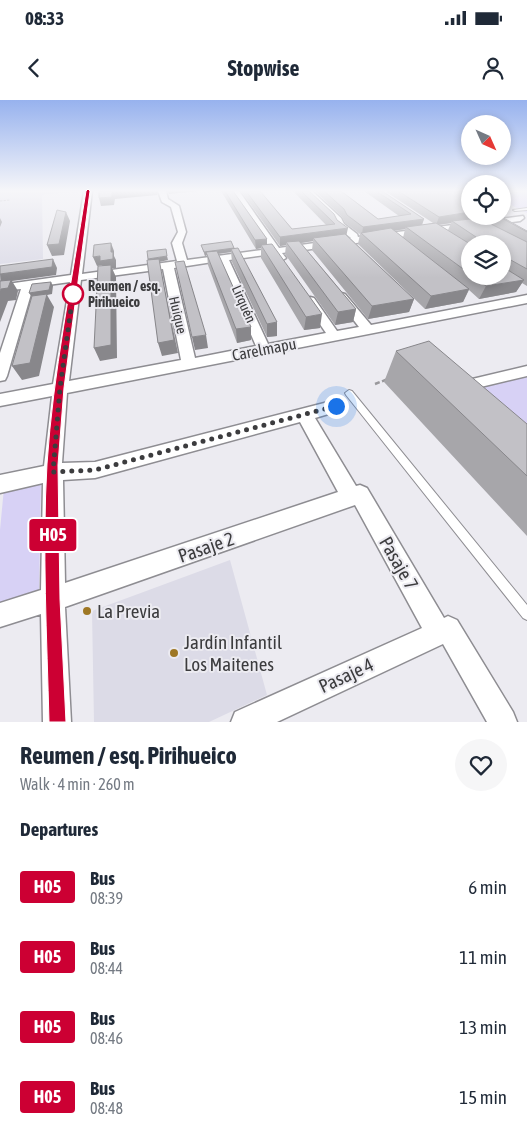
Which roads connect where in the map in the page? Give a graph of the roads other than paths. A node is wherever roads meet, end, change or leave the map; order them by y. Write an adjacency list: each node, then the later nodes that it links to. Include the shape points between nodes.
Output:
1 (86, 220): 23 (street)
2 (179, 220): 20 (street, via 182,232 177,243)
3 (255, 220): 16 (street)
4 (338, 220): 12 (street)
5 (421, 220): 8 (street)
6 (469, 225): 8 (street)
7 (478, 225): 9 (street)
8 (434, 230): 10 (street); 11 (street)
9 (493, 234)
10 (392, 236): 12 (street); 14 (street)
11 (448, 239)
12 (359, 240): 13 (street)
13 (347, 242): 15 (street); 17 (street)
14 (406, 247)
15 (302, 248): 16 (street); 19 (street)
16 (276, 251): 18 (street); 21 (street)
17 (360, 254)
18 (223, 258): 20 (street); 31 (street, Lirquén)
19 (313, 261)
20 (183, 264): 22 (street)
21 (285, 264)
22 (168, 266): 23 (street); 32 (street, Huique)
23 (76, 278): 25 (street); 36 (street)
24 (331, 283): 29 (street)
25 (28, 284): 26 (street); 34 (street)
26 (0, 288)
27 (302, 288): 30 (street)
28 (527, 299): 29 (street, Carelmapu, via 421,314)
29 (368, 329): 30 (street, Carelmapu)
30 (334, 336): 31 (street, Carelmapu)
31 (264, 349): 32 (street, Carelmapu)
32 (189, 364): 36 (street, Carelmapu)
33 (527, 371): 35 (street)
34 (0, 376)
35 (468, 385)
36 (60, 388): 38 (street, Carelmapu); 41 (street)
37 (349, 392): 45 (lane)
38 (0, 400)
39 (336, 406): 40 (street)
40 (305, 415): 41 (street, via 95,470); 43 (street, Pasaje 7)
41 (53, 472): 42 (street); 44 (street)
42 (0, 484)
43 (355, 496): 44 (street, Pasaje 2); 47 (street, Pasaje 7)
44 (53, 599): 46 (street, Pasaje 2); 48 (street)
45 (527, 614)
46 (0, 615)
47 (443, 631): 49 (street, Pasaje 4); 50 (street, Pasaje 7)
48 (57, 722)
49 (245, 722)
50 (503, 722)

